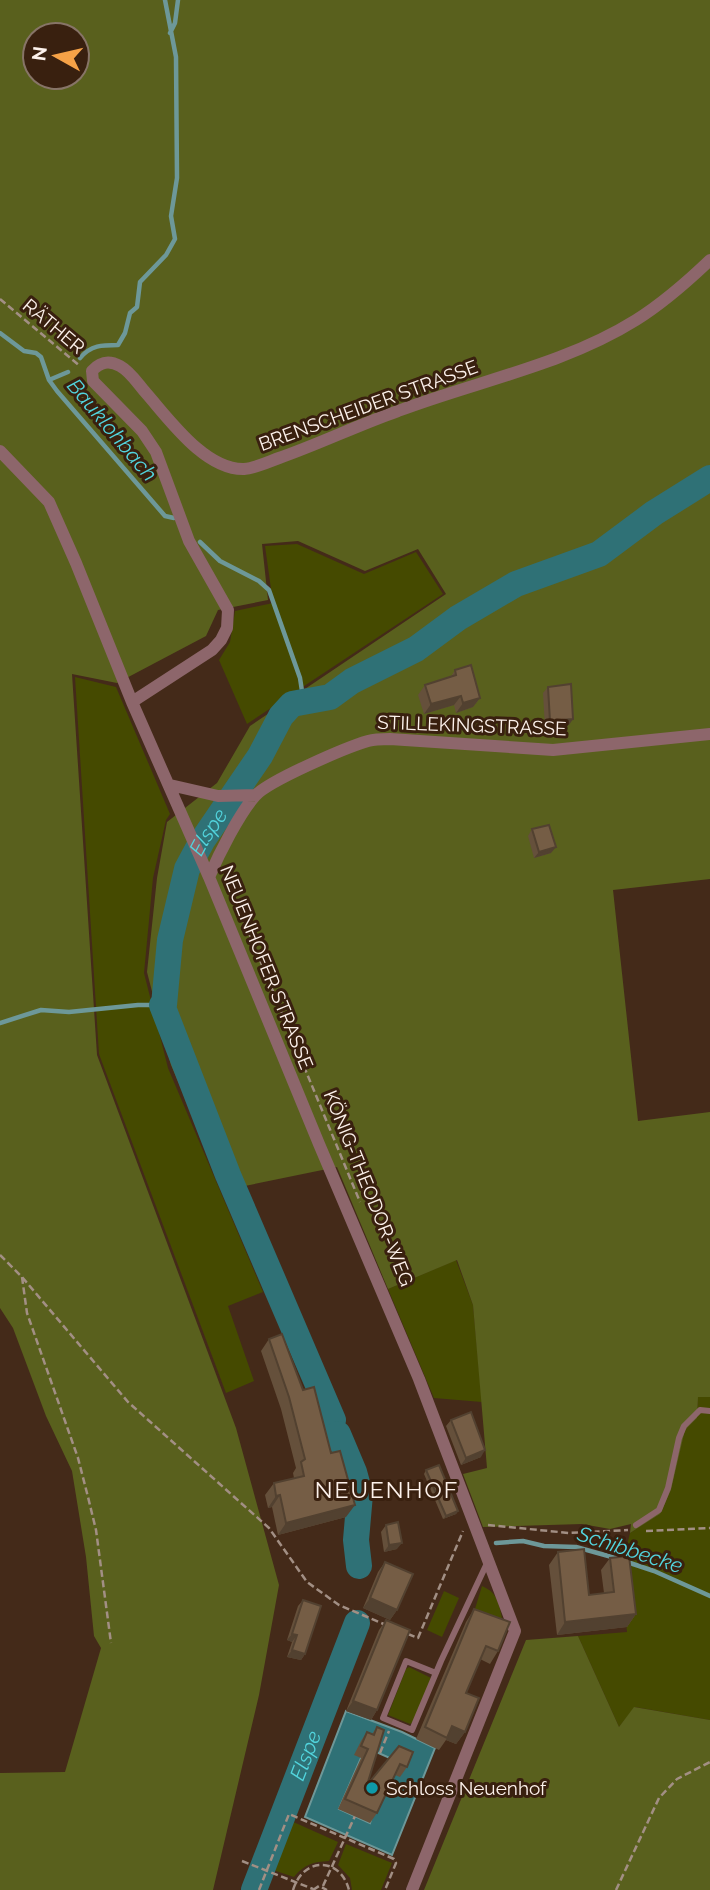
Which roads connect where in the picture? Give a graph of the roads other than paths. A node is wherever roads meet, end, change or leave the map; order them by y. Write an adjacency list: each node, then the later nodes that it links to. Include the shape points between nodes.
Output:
1 (710, 260): 3 (street, BRENSCHEIDER STRASSE, via 653,309 575,350 398,410 245,469 209,457 187,439 132,376 119,365 100,363 92,371 93,381 156,452 189,541 228,610 227,628 212,650)
2 (0, 451): 3 (street, NEUENHOFER STRASSE, via 48,502)
3 (132, 702): 5 (street, NEUENHOFER STRASSE)
4 (710, 734): 6 (street, STILLEKINGSTRASSE, via 554,750 371,740 278,780)
5 (170, 785): 6 (street, via 218,796); 7 (street, NEUENHOFER STRASSE)
6 (256, 795): 7 (street, STILLEKINGSTRASSE)
7 (209, 877): 10 (street, NEUENHOFER STRASSE, via 419,1379)
8 (710, 1411): 9 (lane, via 700,1410 684,1426 659,1510)
9 (636, 1525)
10 (489, 1559): 11 (lane); 12 (street, NEUENHOFER STRASSE, via 514,1631)
11 (436, 1673): 11 (lane, via 406,1661 383,1718 412,1730)
12 (412, 1890)

